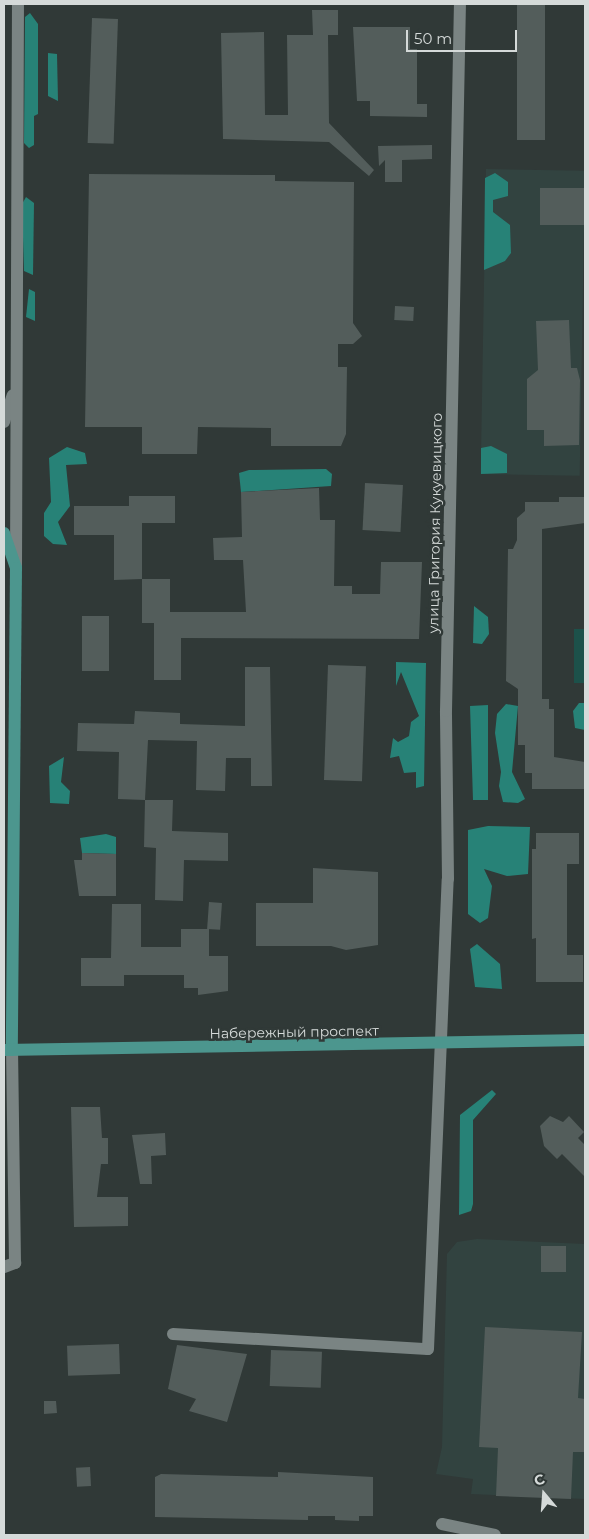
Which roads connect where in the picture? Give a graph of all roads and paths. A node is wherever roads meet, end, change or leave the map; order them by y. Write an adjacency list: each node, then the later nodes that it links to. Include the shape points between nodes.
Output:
1 (18, 4): 3 (street, via 14,163)
2 (460, 4): 8 (street, улица Григория Кукуевицкого, via 446,711 448,879)
3 (17, 378): 4 (street); 6 (street)
4 (4, 422)
5 (4, 532): 6 (main road)
6 (16, 568): 9 (main road)
7 (585, 1040): 8 (main road, Набережный проспект)
8 (439, 1043): 9 (main road, Набережный проспект); 11 (street, улица Григория Кукуевицкого, via 428,1349)
9 (8, 1050): 10 (street, via 15,1263)
10 (4, 1267)
11 (174, 1334)
12 (442, 1524): 13 (street)
13 (495, 1535)

